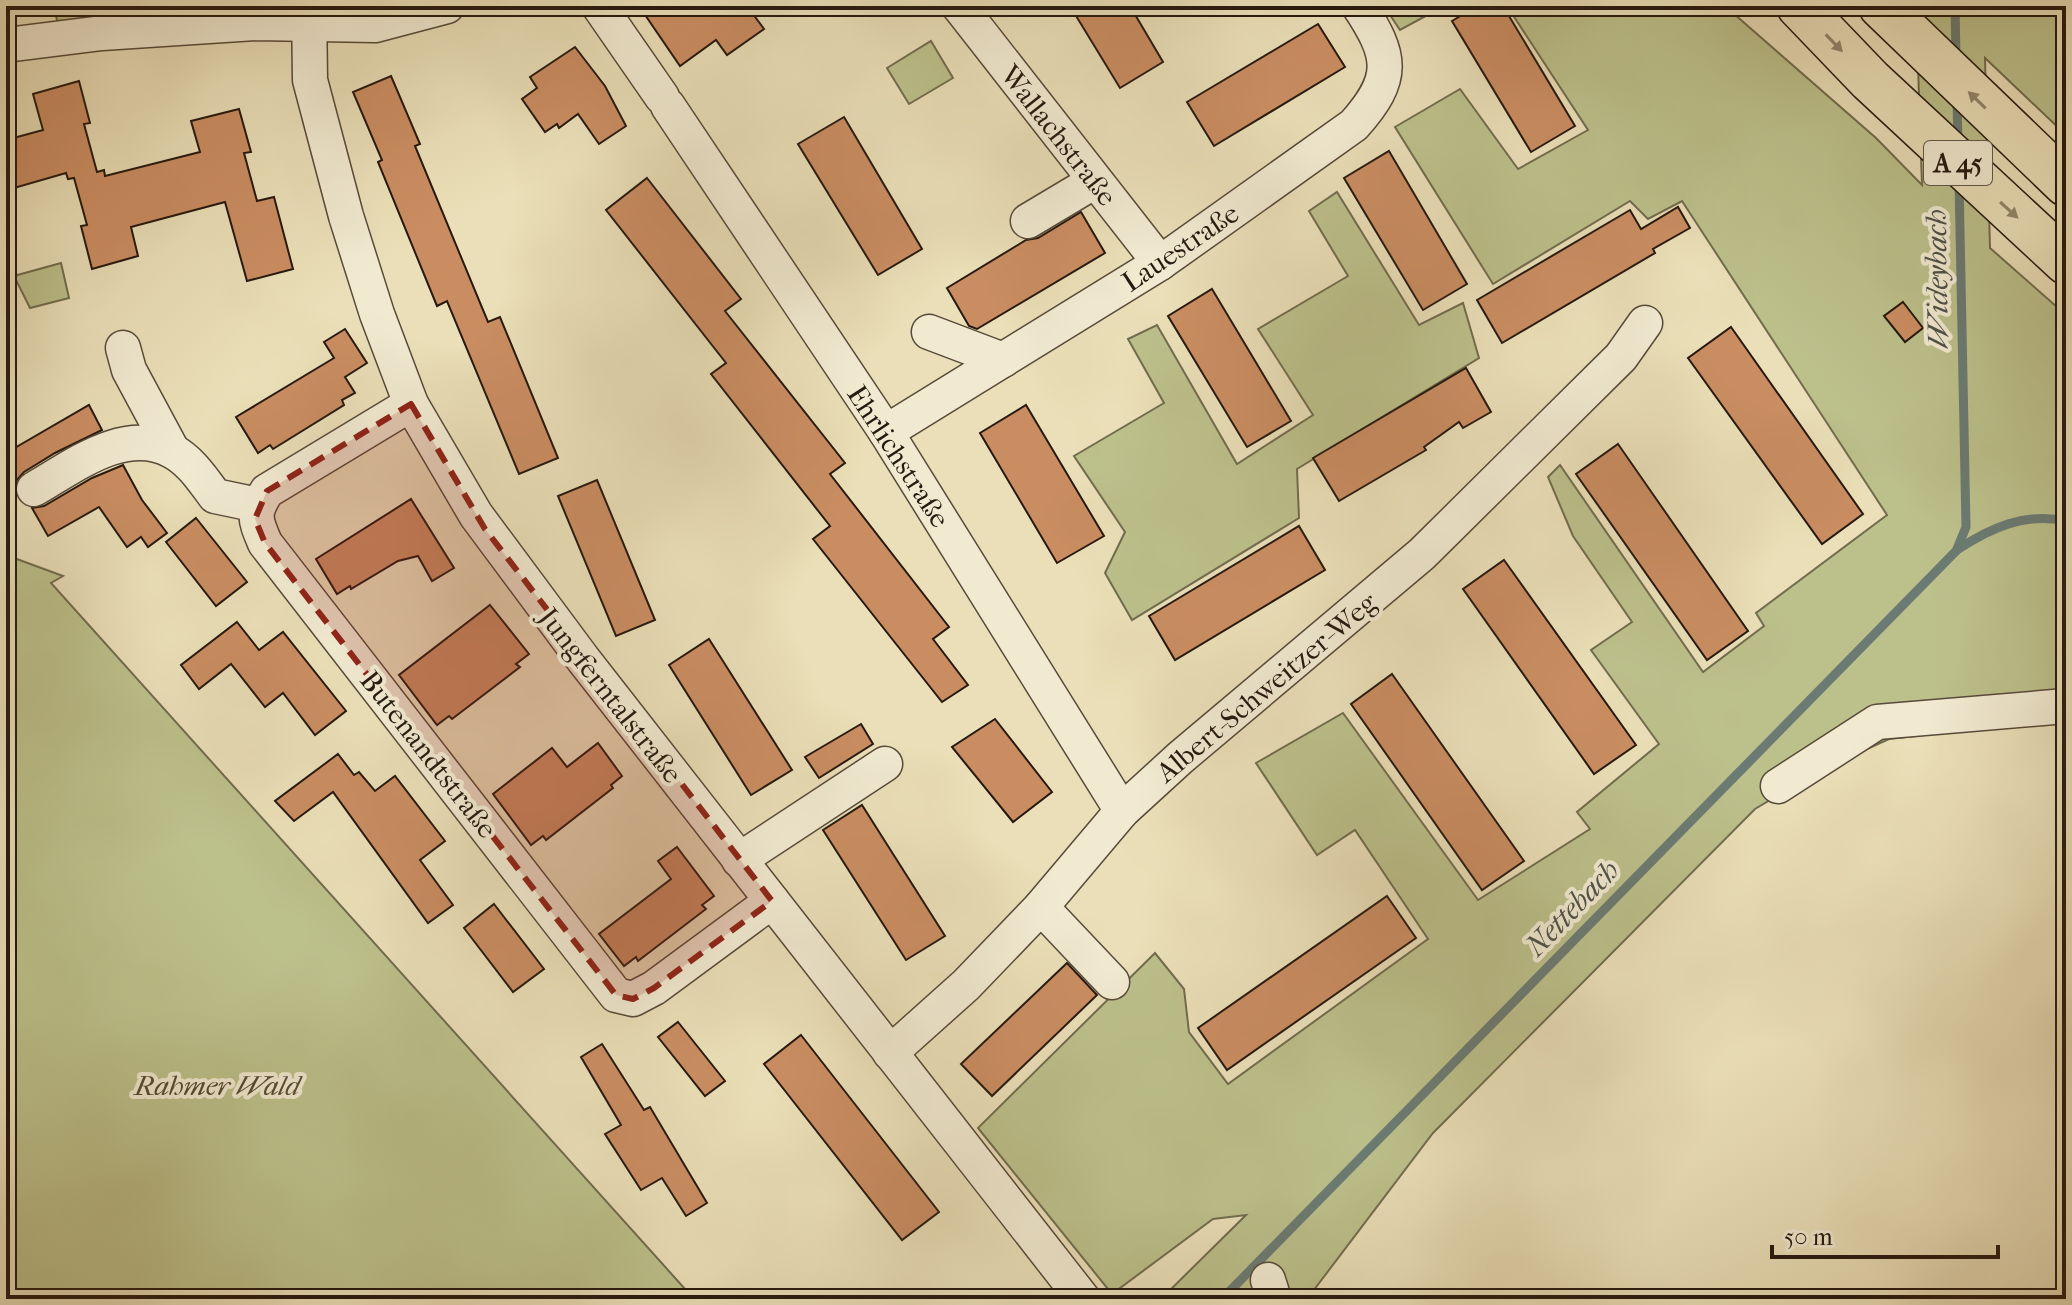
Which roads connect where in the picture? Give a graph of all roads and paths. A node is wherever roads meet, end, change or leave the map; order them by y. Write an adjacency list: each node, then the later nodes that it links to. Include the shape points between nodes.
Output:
1 (447, 6): 7 (street, via 375,25)
2 (599, 6): 19 (street, Ehrlichstraße)
3 (959, 6): 9 (street, Wallachstraße)
4 (1359, 6): 13 (street, Lauestraße, via 1379,36 1384,55 1384,79 1375,102 1354,125)
5 (1799, 6): 12 (highway, A 45, one-way to 12, via 1870,80)
6 (1881, 6): 10 (highway, A 45, one-way to 6)
7 (309, 15): 8 (street); 18 (street, Jungferntalstraße, via 310,80 346,216)
8 (6, 45)
9 (1095, 181): 11 (street); 13 (street, Wallachstraße)
10 (2066, 184)
11 (1028, 221)
12 (2057, 254)
13 (1160, 263): 17 (street, Lauestraße)
14 (1645, 323): 26 (street, Albert-Schweitzer-Weg, via 1621,357 1416,560)
15 (929, 332): 17 (street)
16 (123, 348): 20 (street, via 129,370)
17 (1003, 360): 19 (street, Lauestraße)
18 (411, 404): 22 (street, via 267,491); 27 (street, Jungferntalstraße, via 485,529)
19 (886, 432): 26 (street, Ehrlichstraße)
20 (172, 450): 21 (street, via 140,442 107,449); 22 (street, via 215,496)
21 (34, 489)
22 (258, 505): 28 (street, Butenandtstraße, via 255,519 265,543 616,995 633,999 654,988)
23 (2066, 706): 25 (street, via 1877,722)
24 (885, 764): 27 (street)
25 (1778, 786)
26 (1122, 811): 29 (street, Albert-Schweitzer-Weg)
27 (739, 860): 28 (street, Jungferntalstraße)
28 (772, 901): 31 (street, Jungferntalstraße)
29 (1041, 907): 30 (street); 31 (street, Albert-Schweitzer-Weg)
30 (1112, 982)
31 (890, 1053): 32 (street, Jungferntalstraße)
32 (1083, 1299)

